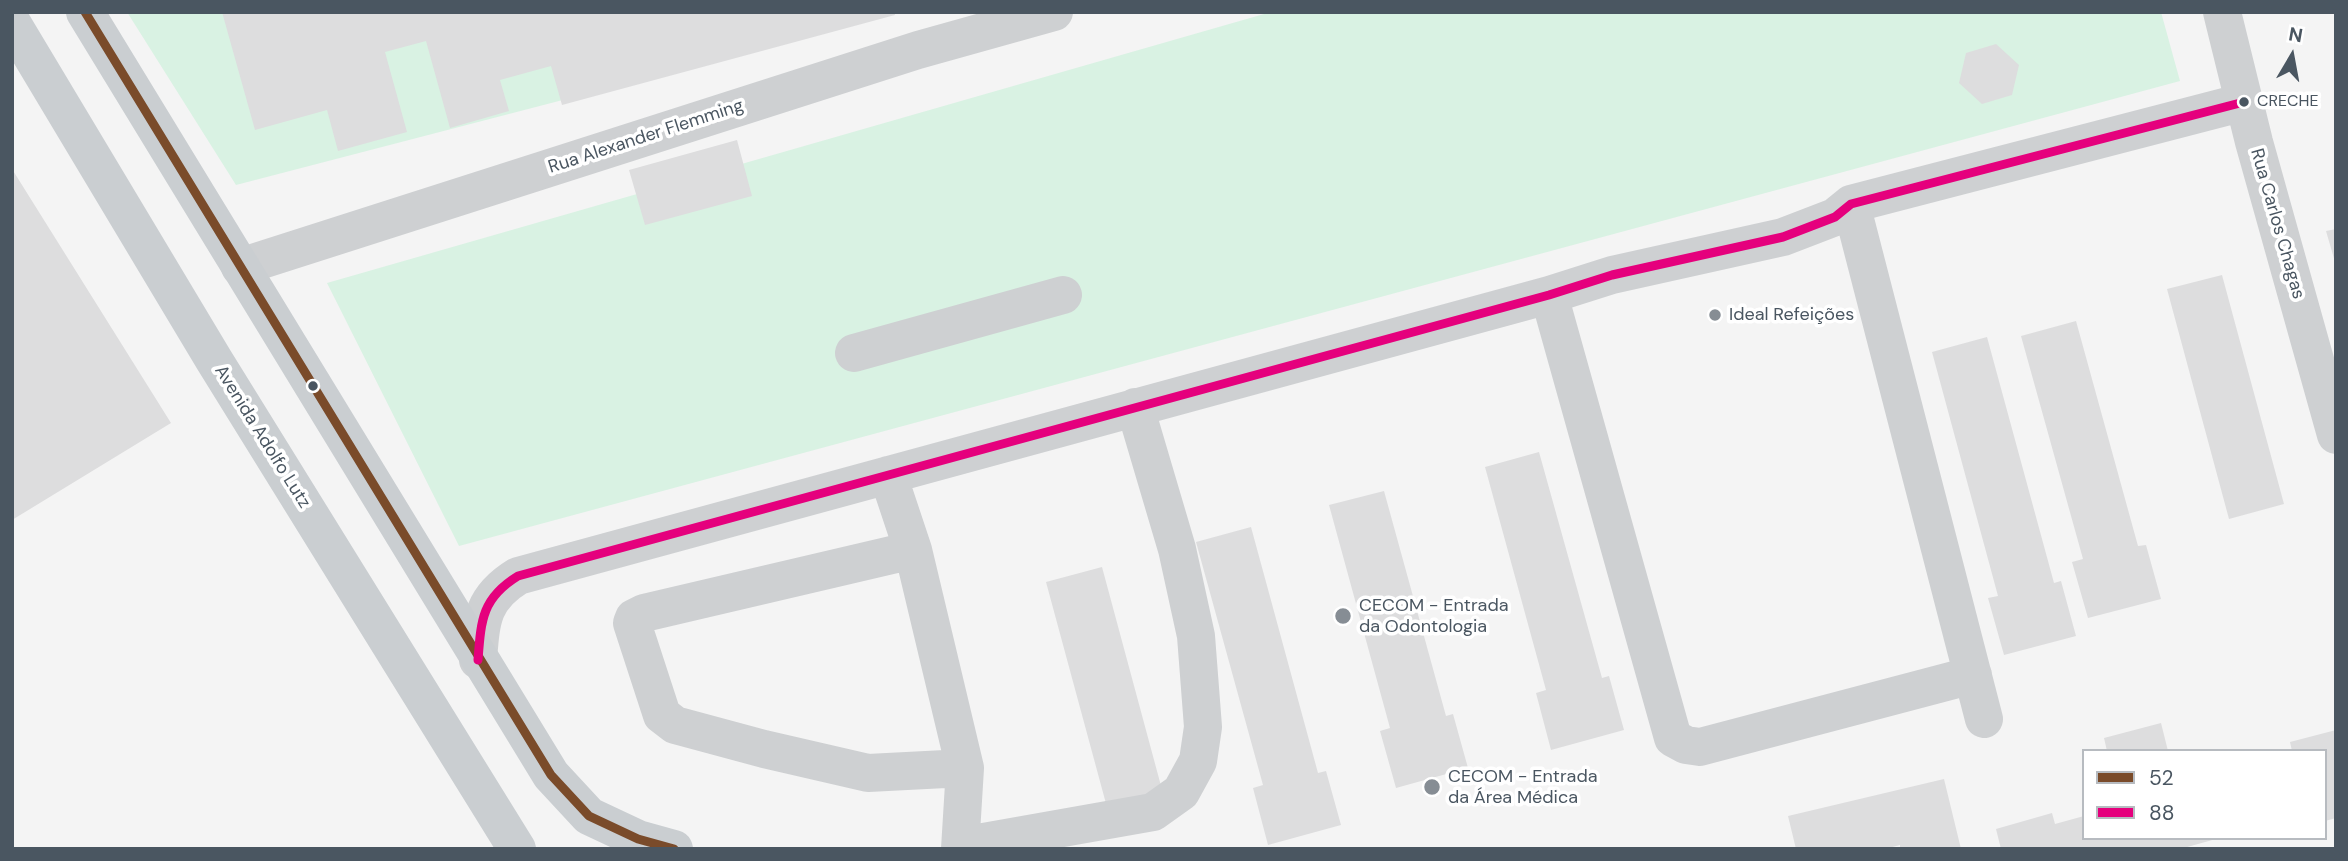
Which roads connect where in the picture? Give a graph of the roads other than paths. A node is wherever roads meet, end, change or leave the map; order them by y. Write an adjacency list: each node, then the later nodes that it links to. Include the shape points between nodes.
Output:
1 (85, 12): 7 (main road)
2 (1054, 12): 7 (street, Rua Alexander Flemming, via 906,54)
3 (2222, 12): 5 (street, Rua Carlos Chagas)
4 (12, 23): 20 (main road, Avenida Adolfo Lutz)
5 (2244, 102): 6 (street); 12 (street, Rua Carlos Chagas)
6 (1851, 204): 9 (street, via 1835,217 1783,237 1625,272); 16 (street)
7 (240, 267): 15 (main road)
8 (1063, 295): 10 (street)
9 (1549, 295): 11 (street); 16 (street, via 1673,738 1700,747)
10 (854, 353)
11 (1135, 407): 13 (street); 19 (street, via 1177,549 1196,636 1203,727 1198,761 1181,792 1153,812)
12 (2336, 435)
13 (888, 475): 14 (street); 15 (street, via 517,576 500,587 487,604)
14 (913, 550): 18 (street); 18 (street, via 644,613 632,623 662,715 676,725 868,773)
15 (478, 660): 21 (main road, via 551,775 589,816 638,839)
16 (1973, 676): 17 (street)
17 (1984, 719)
18 (965, 768): 19 (street)
19 (960, 847)
20 (517, 849)
21 (674, 849)

